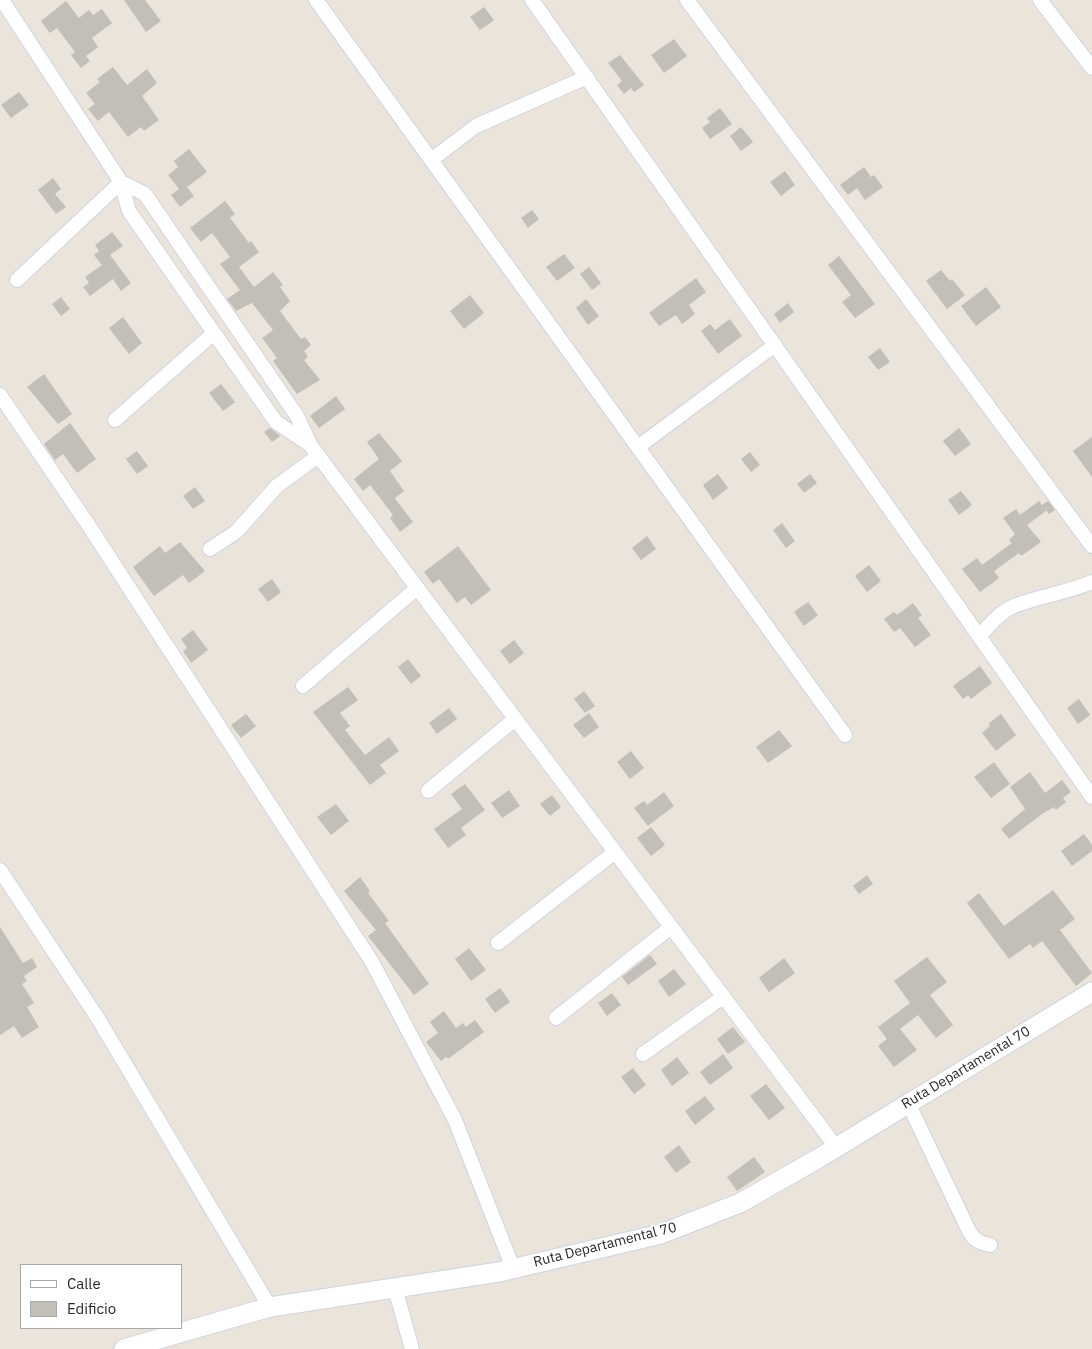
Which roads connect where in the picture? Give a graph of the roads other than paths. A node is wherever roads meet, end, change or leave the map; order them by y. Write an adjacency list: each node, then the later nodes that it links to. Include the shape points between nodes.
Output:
1 (2, 0): 9 (street)
2 (316, 0): 8 (street)
3 (532, 0): 7 (street)
4 (687, 0): 17 (street)
5 (1040, 0): 6 (street)
6 (1092, 68)
7 (587, 77): 8 (street, via 476,126); 12 (street)
8 (431, 160): 15 (street)
9 (120, 182): 10 (street); 11 (street, via 129,212); 16 (street, via 145,194 297,416)
10 (17, 280)
11 (214, 333): 14 (street); 16 (street, via 276,422)
12 (775, 345): 15 (street); 21 (street)
13 (0, 395): 38 (street, via 89,526 372,962 455,1120)
14 (115, 420)
15 (638, 447): 24 (street)
16 (314, 451): 18 (street, via 236,532); 20 (street)
17 (1092, 546)
18 (210, 549)
19 (1092, 582): 21 (street, via 1014,606 1002,613)
20 (417, 588): 22 (street); 23 (street)
21 (979, 637): 26 (street)
22 (303, 686)
23 (515, 718): 25 (street); 27 (street)
24 (846, 735)
25 (428, 791)
26 (1092, 797)
27 (615, 852): 29 (street); 30 (street)
28 (0, 870): 40 (street, via 97,1017)
29 (671, 927): 32 (street); 33 (street)
30 (498, 943)
31 (1092, 992): 35 (main road, Ruta Departamental 70)
32 (723, 997): 34 (street); 36 (street)
33 (556, 1018)
34 (643, 1054)
35 (908, 1103): 36 (main road, Ruta Departamental 70); 37 (street, via 973,1238)
36 (836, 1147): 38 (main road, Ruta Departamental 70, via 740,1203 661,1234)
37 (990, 1245)
38 (513, 1268): 39 (main road, Ruta Departamental 70)
39 (395, 1288): 40 (main road, Ruta Departamental 70); 42 (street)
40 (270, 1307): 41 (main road, Ruta Departamental 70)
41 (124, 1349)
42 (412, 1349)

